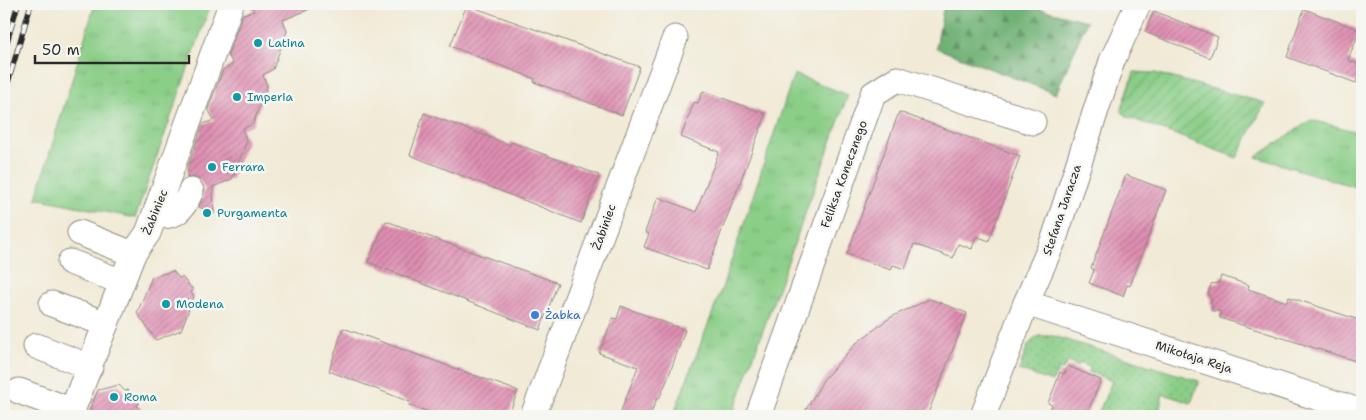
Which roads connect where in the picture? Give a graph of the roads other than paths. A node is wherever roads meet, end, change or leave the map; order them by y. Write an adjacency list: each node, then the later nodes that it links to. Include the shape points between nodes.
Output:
1 (231, 4): 6 (street, Żabiniec)
2 (1138, 4): 11 (street, Stefana Jaracza, via 1112,61 1054,239)
3 (675, 38): 19 (street, Żabiniec)
4 (1033, 122): 20 (street, Feliksa Konecznego, via 897,79 872,94)
5 (191, 192): 6 (street, via 178,212)
6 (155, 216): 8 (street, Żabiniec)
7 (80, 233): 8 (street)
8 (133, 254): 10 (street, Żabiniec)
9 (70, 262): 10 (street)
10 (122, 282): 13 (street, Żabiniec)
11 (1026, 303): 17 (street, Mikołaja Reja); 21 (street, Stefana Jaracza)
12 (52, 304): 13 (street)
13 (106, 324): 15 (street, Żabiniec)
14 (36, 346): 15 (street)
15 (90, 367): 18 (street, Żabiniec)
16 (20, 391): 18 (street)
17 (1362, 412)
18 (72, 414)
19 (533, 416)
20 (758, 416)
21 (983, 416)

